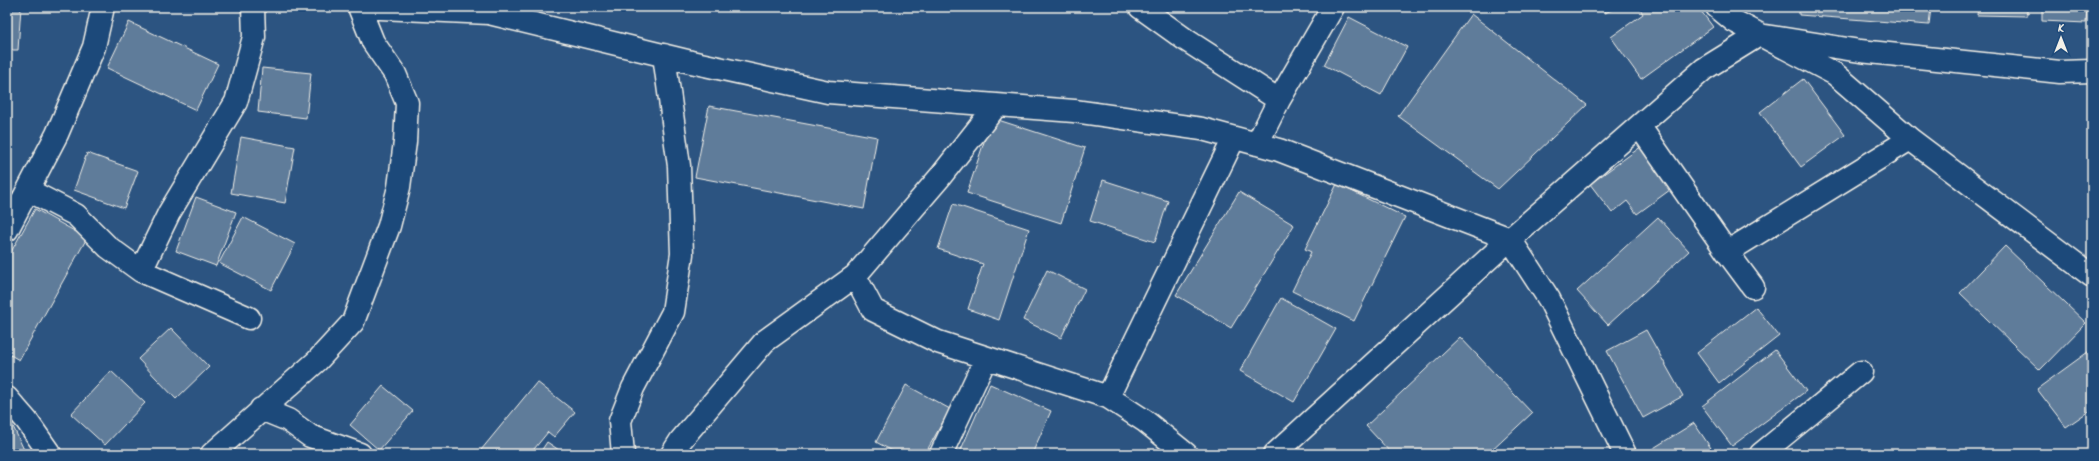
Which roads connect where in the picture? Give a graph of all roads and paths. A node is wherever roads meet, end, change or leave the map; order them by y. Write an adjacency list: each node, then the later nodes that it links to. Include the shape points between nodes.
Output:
1 (103, 7): 17 (street, via 94,47 57,134)
2 (254, 7): 21 (street, via 254,37 236,102 169,213)
3 (359, 7): 6 (street); 30 (street, via 373,42 395,74 407,103 405,142 397,195 389,226 353,322 317,361)
4 (1333, 7): 11 (street)
5 (1718, 7): 8 (street)
6 (490, 10): 9 (street)
7 (1148, 10): 11 (street)
8 (1759, 35): 10 (street, via 1860,51 2060,72); 13 (street, via 1704,69); 15 (street, via 1835,74)
9 (664, 55): 12 (street, via 828,92); 34 (street, via 679,166 682,254 673,312 633,388 620,421)
10 (2092, 71)
11 (1279, 100): 16 (street)
12 (996, 106): 14 (street, via 1074,111 1202,129); 22 (street, via 940,177)
13 (1640, 127): 19 (street); 20 (street)
14 (1234, 138): 16 (street); 28 (street)
15 (1910, 139): 20 (street); 23 (street)
16 (1257, 144): 19 (street, via 1279,150)
17 (28, 190): 18 (street); 21 (street, via 76,215 108,247)
18 (7, 230)
19 (1510, 239): 38 (street); 39 (street, via 1549,299)
20 (1727, 252): 24 (street)
21 (141, 271): 25 (street)
22 (855, 276): 26 (street, via 873,310 938,342); 35 (street, via 766,341 681,440)
23 (2092, 276)
24 (1753, 286)
25 (249, 318)
26 (986, 358): 28 (street); 36 (street)
27 (1861, 372): 40 (street)
28 (1108, 397): 37 (street, via 1145,420)
29 (7, 398): 31 (street, via 27,420)
30 (261, 409): 32 (street); 33 (street, via 288,420 310,436)
31 (50, 454)
32 (212, 454)
33 (360, 454)
34 (623, 454)
35 (672, 454)
36 (940, 454)
37 (1186, 454)
38 (1275, 454)
39 (1625, 454)
40 (1761, 454)

